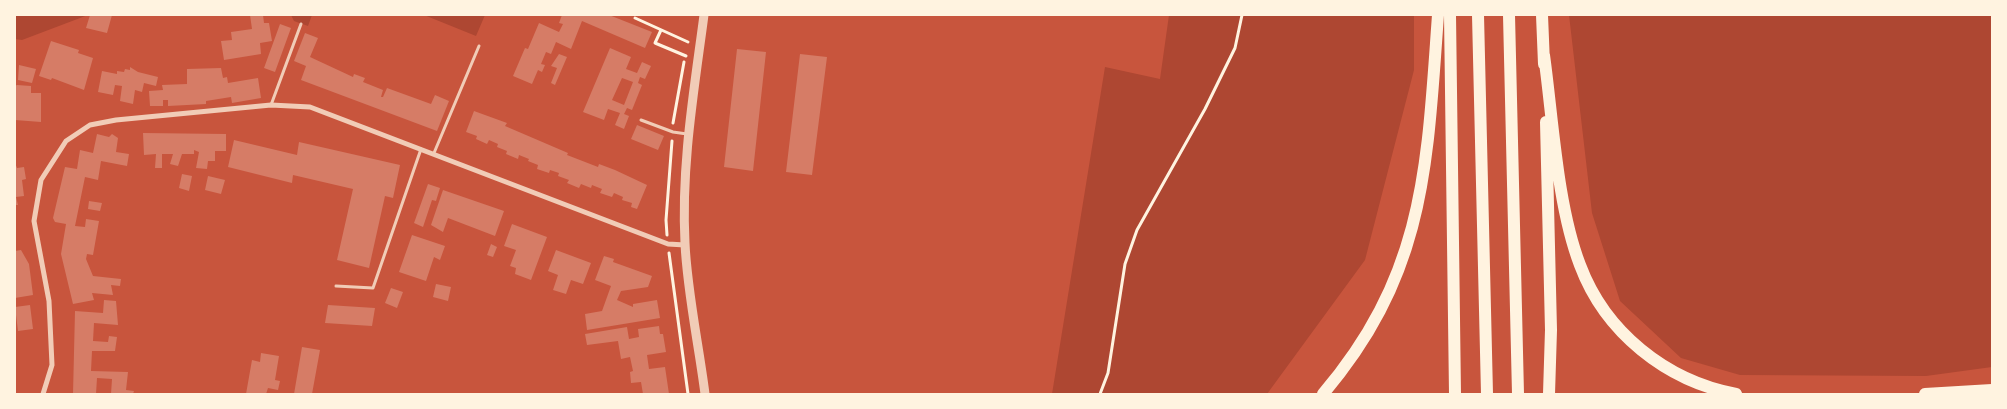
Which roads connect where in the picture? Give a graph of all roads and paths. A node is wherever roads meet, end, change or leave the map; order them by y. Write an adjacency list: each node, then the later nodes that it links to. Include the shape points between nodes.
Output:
1 (704, 15): 17 (street)
2 (1242, 15): 25 (path, via 1235,48 1210,100 1137,230 1125,264 1111,358)
3 (1438, 15): 26 (highway, via 1428,149 1420,200 1404,259 1372,328)
4 (1450, 15): 27 (highway)
5 (1478, 15): 28 (highway)
6 (1509, 15): 29 (highway)
7 (1542, 15): 14 (highway)
8 (635, 18): 10 (path)
9 (300, 24): 15 (lane)
10 (661, 30): 11 (path); 13 (path, via 655,43)
11 (688, 42)
12 (479, 46): 19 (lane)
13 (686, 56)
14 (1544, 56): 30 (highway); 31 (highway, via 1562,192 1575,252 1593,294 1631,342 1657,362 1684,378)
15 (271, 105): 18 (street, via 310,107); 23 (street, via 116,120 90,125 66,141 41,180 34,221 49,301 52,365)
16 (642, 120): 17 (lane)
17 (688, 134): 20 (street)
18 (421, 149): 19 (street); 21 (lane, via 373,288)
19 (434, 153): 20 (street, via 668,244)
20 (685, 244): 24 (street)
21 (336, 286)
22 (1992, 390): 32 (highway)
23 (43, 394)
24 (705, 394)
25 (1100, 394)
26 (1323, 394)
27 (1455, 394)
28 (1487, 394)
29 (1518, 394)
30 (1549, 394)
31 (1736, 394)
32 (1925, 394)

